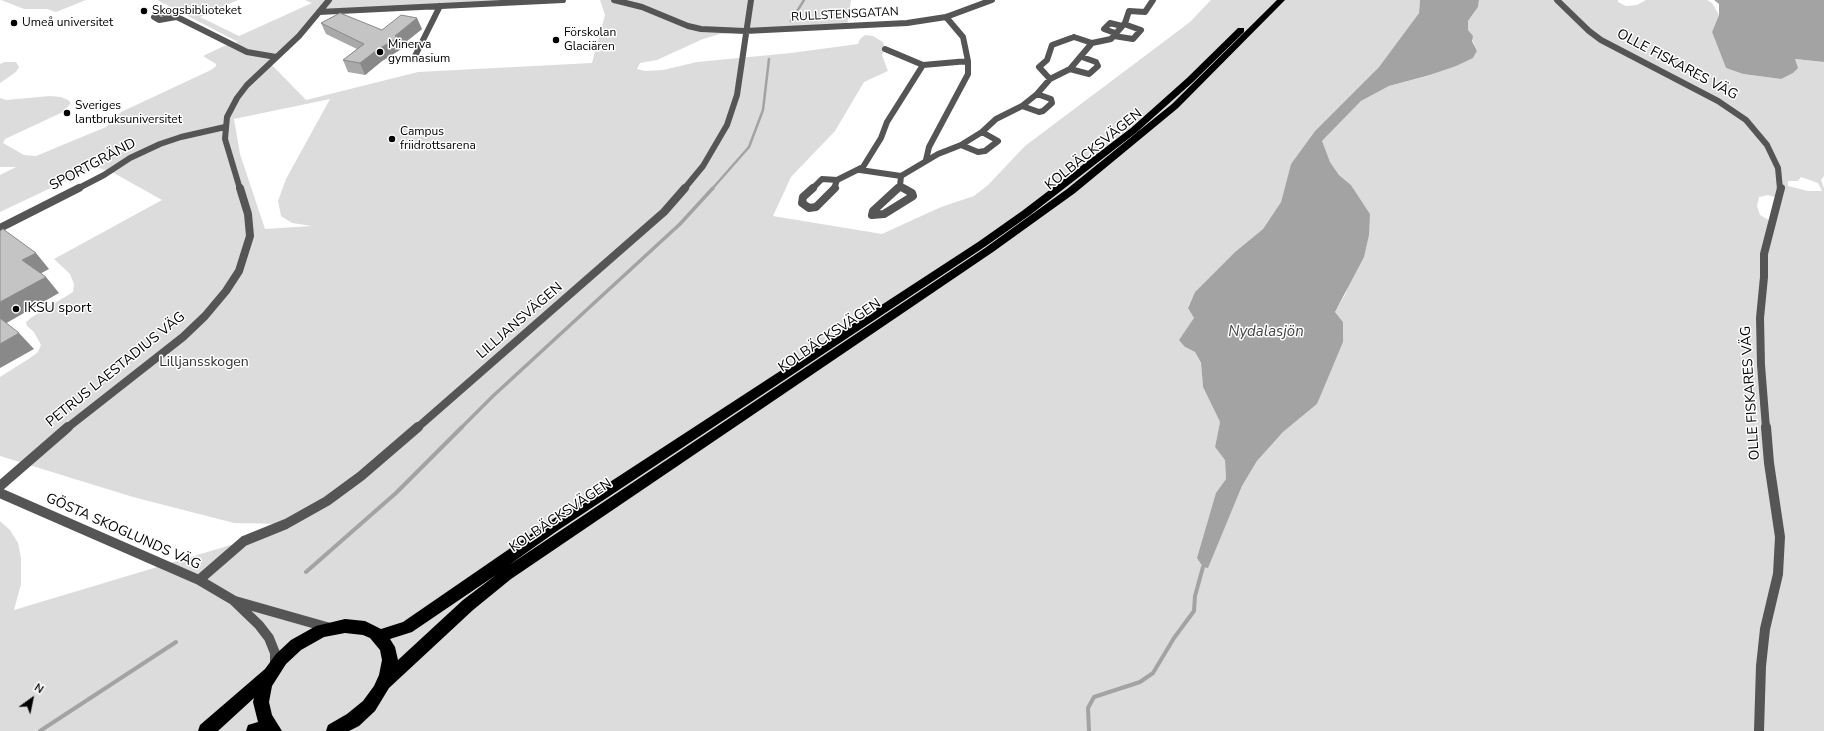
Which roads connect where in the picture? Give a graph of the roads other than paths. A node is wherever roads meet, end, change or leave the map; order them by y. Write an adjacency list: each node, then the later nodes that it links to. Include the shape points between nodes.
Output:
1 (329, 0): 11 (street, PETRUS LAESTADIUS VÄG)
2 (563, 0): 10 (street)
3 (614, 0): 15 (street, RULLSTENSGATAN, via 642,7 688,26)
4 (750, 0): 15 (street, LILLJANSVÄGEN)
5 (992, 0): 13 (street, RULLSTENSGATAN)
6 (1153, 0): 14 (street, via 1144,12 1130,11)
7 (1269, 0): 42 (highway, KOLBÄCKSVÄGEN, via 1165,103 1099,159 1026,213 552,527 431,612 408,627)
8 (1280, 0): 44 (highway, KOLBÄCKSVÄGEN, via 1175,106 1071,191 983,254 506,575 468,605)
9 (1557, 0): 48 (street, OLLE FISKARES VÄG, via 1601,40 1718,101 1746,120 1767,145 1778,168 1780,194 1764,254 1760,318 1769,463 1780,537 1778,574 1765,629)
10 (440, 6): 11 (street); 21 (street)
11 (320, 12): 19 (street, PETRUS LAESTADIUS VÄG)
12 (176, 17): 19 (street, via 247,52)
13 (946, 17): 15 (street, RULLSTENSGATAN, via 906,23); 22 (street, via 963,37)
14 (1123, 25): 16 (street); 16 (street, via 1110,23 1104,28); 16 (street, via 1141,30 1133,39)
15 (745, 31): 39 (street, LILLJANSVÄGEN, via 737,95 727,124 703,166 658,217 361,476 286,524 244,541)
16 (1114, 35): 17 (street, via 1106,41)
17 (1092, 43): 20 (street); 25 (street, via 1071,38 1052,45 1047,60 1040,67)
18 (885, 49): 23 (street)
19 (276, 57): 28 (street, PETRUS LAESTADIUS VÄG, via 237,98)
20 (1082, 57): 24 (street); 24 (street, via 1096,62 1098,66 1089,74)
21 (412, 60)
22 (968, 61): 23 (street); 31 (street, via 968,74 929,147)
23 (923, 65): 32 (street)
24 (1070, 69): 25 (street)
25 (1050, 79): 26 (street)
26 (1037, 94): 27 (street); 27 (street, via 1051,99 1052,103 1039,112)
27 (1022, 106): 29 (street, via 996,119)
28 (225, 127): 36 (street, SPORTGRÄND, via 181,137 154,147); 37 (street, PETRUS LAESTADIUS VÄG, via 225,139 248,214 250,236 239,270 226,291 183,337 86,412)
29 (982, 132): 30 (street); 30 (street, via 996,138 998,142 980,152)
30 (961, 144): 31 (street)
31 (926, 160): 33 (street)
32 (860, 170): 33 (street); 34 (street)
33 (901, 176): 35 (street)
34 (837, 180): 34 (street, via 836,187 816,207 809,208 802,203 804,195 822,179)
35 (900, 186): 35 (street, via 873,211 872,215 884,214 913,196)
36 (0, 228)
37 (0, 486)
38 (0, 493): 39 (street, GÖSTA SKOGLUNDS VÄG)
39 (199, 580): 40 (street, GÖSTA SKOGLUNDS VÄG)
40 (233, 600): 41 (street, GÖSTA SKOGLUNDS VÄG); 43 (street, GÖSTA SKOGLUNDS VÄG, via 269,638 275,653)
41 (330, 628): 42 (highway, via 359,626); 43 (highway, via 296,645)
42 (380, 636): 44 (highway, via 387,647 390,660)
43 (273, 669): 45 (highway, via 262,692 261,702); 46 (highway)
44 (385, 682): 47 (highway, via 365,710)
45 (266, 730)
46 (206, 731)
47 (334, 731)
48 (1759, 731)

